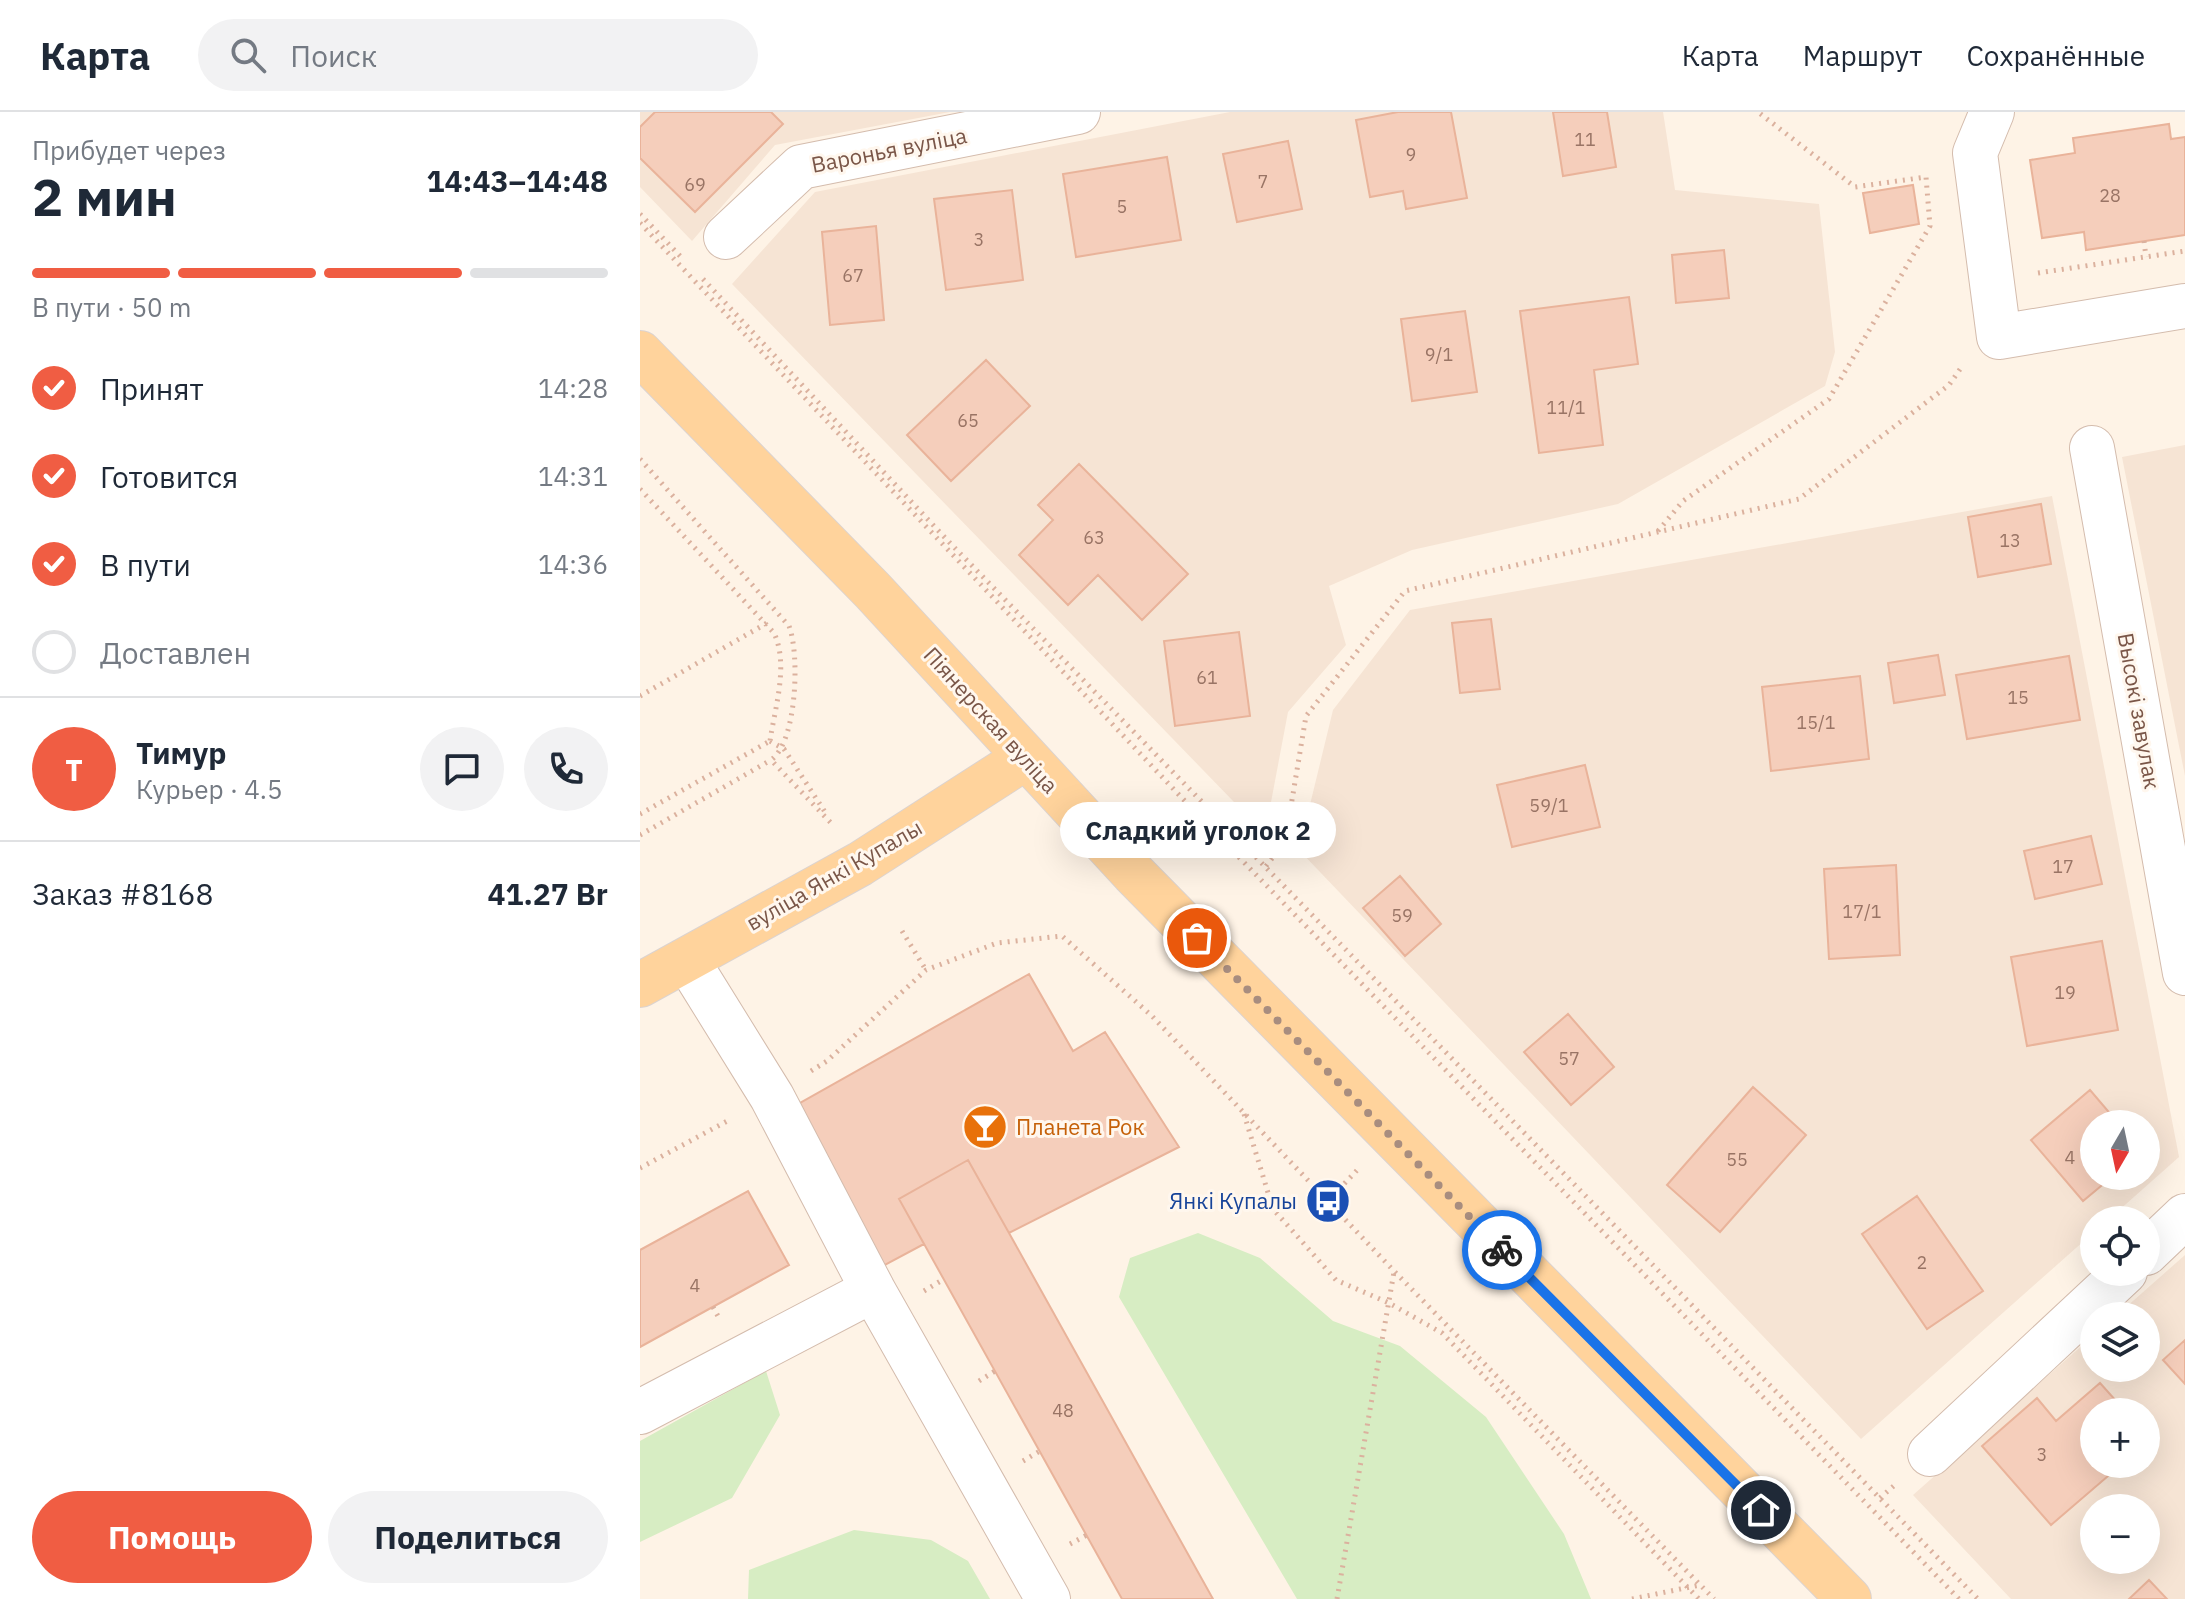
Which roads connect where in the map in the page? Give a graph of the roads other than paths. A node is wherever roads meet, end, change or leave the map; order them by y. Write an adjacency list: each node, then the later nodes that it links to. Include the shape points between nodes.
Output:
1 (1078, 112): 3 (street, Варонья вуліца, via 801,167)
2 (1992, 112): 4 (street, via 1975,153 1999,337)
3 (726, 237)
4 (2185, 306)
5 (640, 353): 7 (main road, Піянерская вуліца, via 873,591)
6 (2092, 448): 9 (street, Высокі завулак)
7 (1025, 758): 8 (main road, вуліца Янкі Купалы, via 860,864); 18 (main road, Піянерская вуліца)
8 (687, 960): 10 (main road, вуліца Янкі Купалы); 14 (street, via 772,1097)
9 (2185, 973)
10 (640, 985)
11 (2185, 1216): 12 (street)
12 (2160, 1240)
13 (2110, 1286): 16 (street)
14 (873, 1290): 15 (street); 17 (street)
15 (640, 1412)
16 (1930, 1454)
17 (1048, 1599)
18 (1849, 1599)

